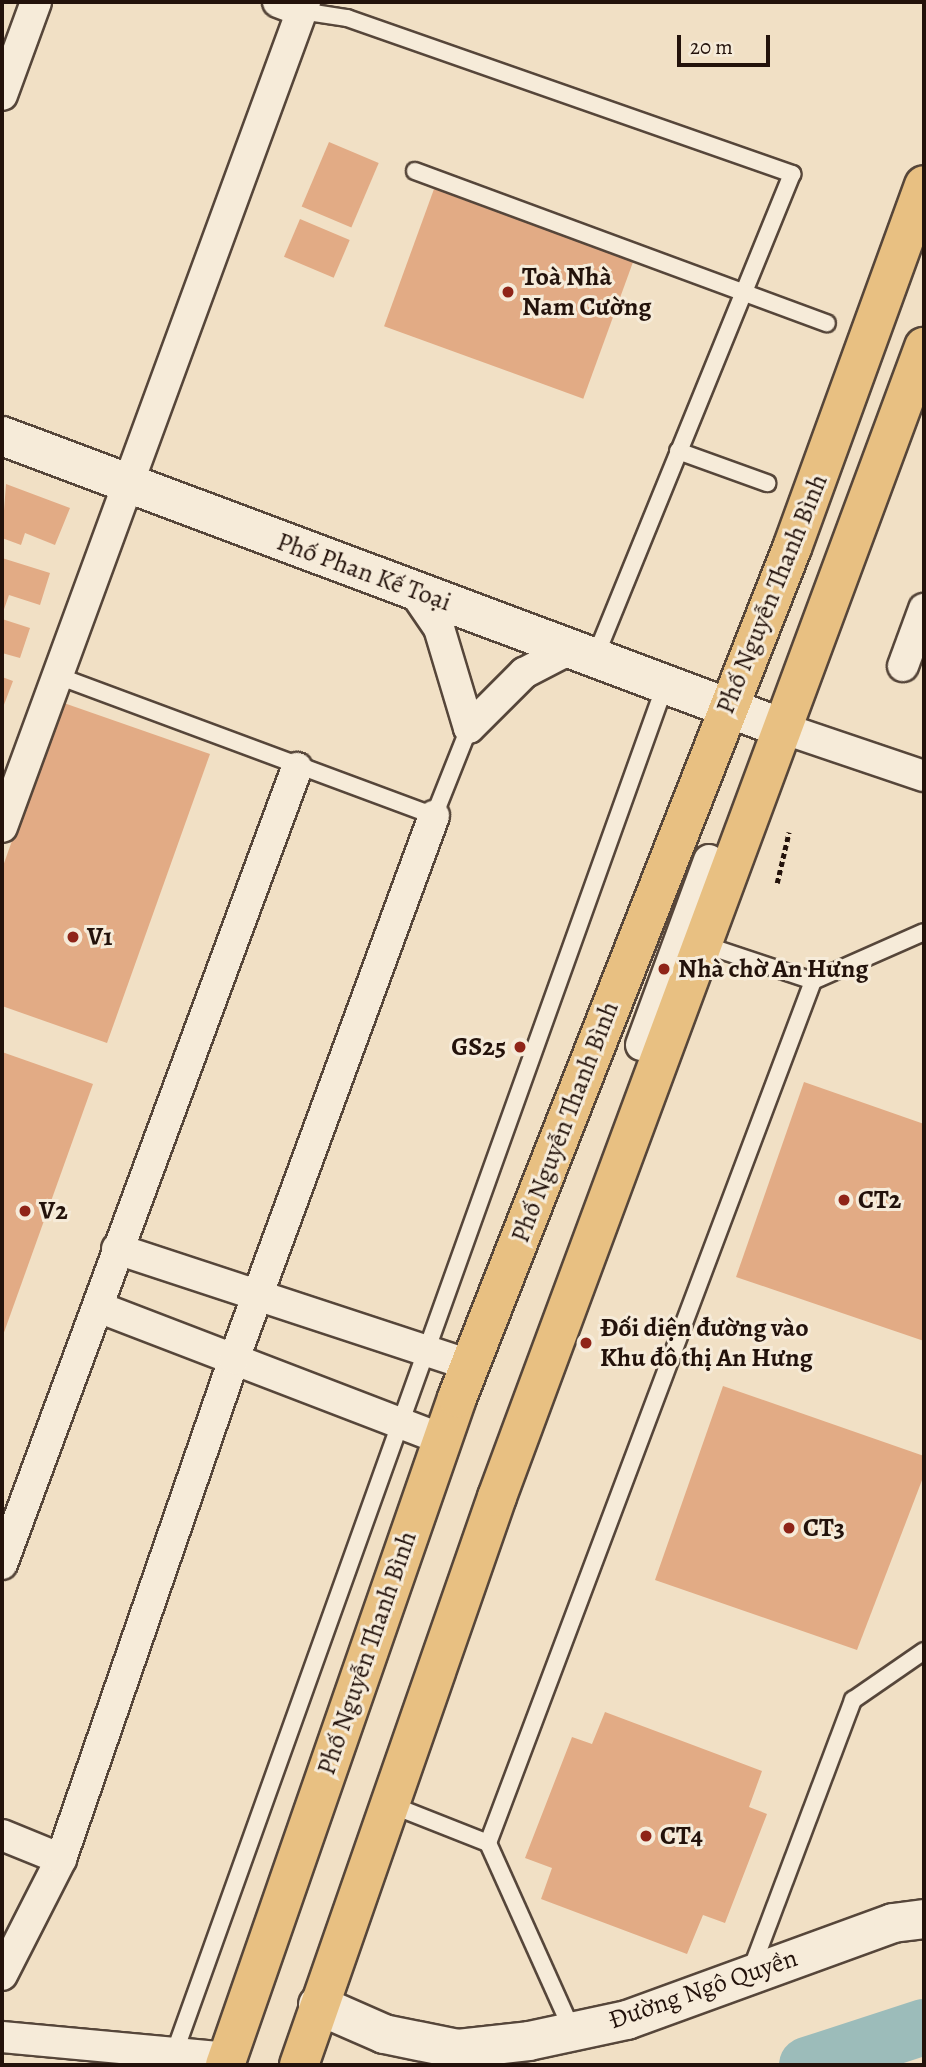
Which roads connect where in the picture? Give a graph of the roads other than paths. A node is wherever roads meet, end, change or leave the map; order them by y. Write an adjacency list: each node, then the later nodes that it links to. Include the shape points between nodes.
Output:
1 (36, 2): 3 (street)
2 (294, 5): 6 (lane, via 347,18 792,174); 11 (street)
3 (2, 95)
4 (415, 171): 6 (lane)
5 (924, 186): 19 (main road, Phố Nguyễn Thanh Bình, via 792,548)
6 (740, 292): 7 (lane); 10 (lane)
7 (827, 323)
8 (924, 347): 21 (main road, Phố Nguyễn Thanh Bình)
9 (2, 436): 11 (street, Phố Phan Kế Toại)
10 (678, 451): 12 (lane); 15 (lane)
11 (125, 482): 13 (street, Phố Phan Kế Toại); 17 (street)
12 (767, 483)
13 (413, 590): 15 (street, Phố Phan Kế Toại); 20 (street, via 450,654)
14 (924, 609): 16 (street)
15 (585, 651): 18 (street, Phố Phan Kế Toại); 20 (street, via 524,673)
16 (903, 666)
17 (58, 676): 22 (lane); 25 (street)
18 (667, 681): 19 (street, Phố Phan Kế Toại); 34 (lane)
19 (728, 703): 21 (street, Phố Phan Kế Toại); 36 (main road, Phố Nguyễn Thanh Bình)
20 (469, 728): 24 (lane)
21 (785, 729): 23 (street); 28 (main road, Phố Nguyễn Thanh Bình)
22 (298, 768): 24 (lane); 31 (street)
23 (924, 776)
24 (434, 816): 32 (street)
25 (2, 827)
26 (709, 860): 30 (street)
27 (924, 932): 29 (lane)
28 (705, 945): 29 (lane); 41 (main road, Phố Nguyễn Thanh Bình, via 497,1497)
29 (813, 981): 43 (lane)
30 (641, 1045)
31 (117, 1249): 32 (street); 33 (street)
32 (259, 1299): 34 (street); 35 (street)
33 (98, 1307): 35 (street); 39 (street)
34 (426, 1351): 36 (street); 37 (lane)
35 (234, 1359): 37 (street); 44 (street)
36 (470, 1365): 38 (main road, Phố Nguyễn Thanh Bình)
37 (401, 1423): 38 (street); 51 (lane)
38 (442, 1439): 52 (main road, Phố Nguyễn Thanh Bình)
39 (2, 1564)
40 (924, 1651): 47 (lane, via 853,1700)
41 (394, 1806): 43 (lane); 48 (main road, Phố Nguyễn Thanh Bình)
42 (2, 1835): 44 (street)
43 (488, 1843): 49 (lane)
44 (61, 1859): 46 (street)
45 (924, 1919): 47 (street, Đường Ngô Quyền, via 893,1923)
46 (2, 1975)
47 (749, 1975): 49 (street, Đường Ngô Quyền, via 627,2020)
48 (318, 2005): 49 (street, Đường Ngô Quyền, via 384,2034 458,2049); 53 (main road, Phố Nguyễn Thanh Bình)
49 (572, 2031)
50 (2, 2037): 51 (street)
51 (175, 2051): 52 (street)
52 (226, 2062)
53 (299, 2065)

